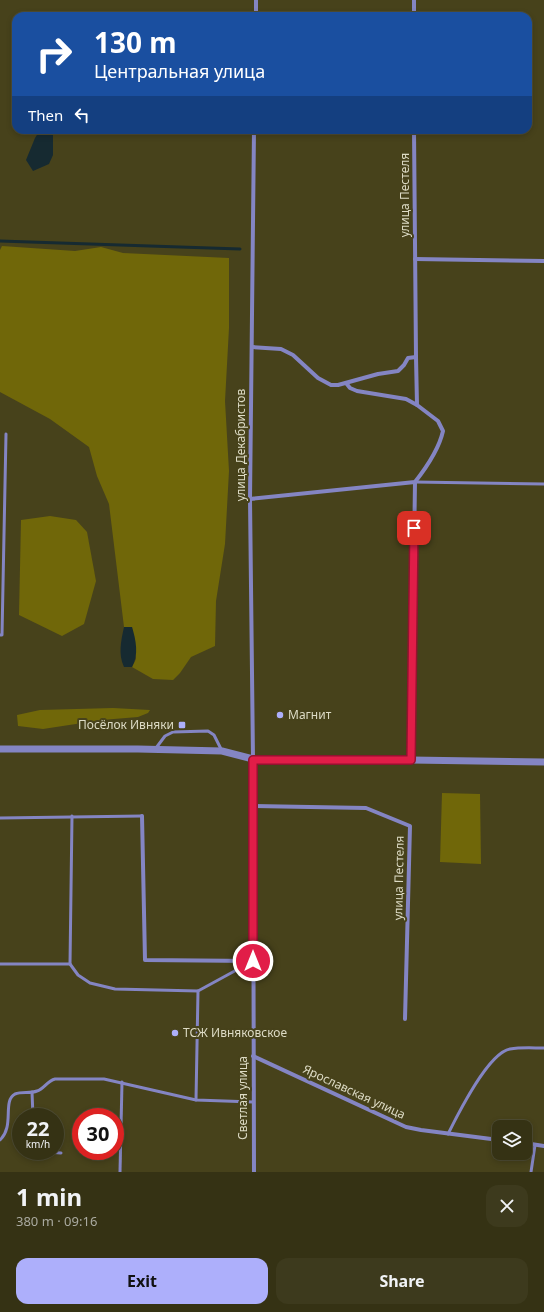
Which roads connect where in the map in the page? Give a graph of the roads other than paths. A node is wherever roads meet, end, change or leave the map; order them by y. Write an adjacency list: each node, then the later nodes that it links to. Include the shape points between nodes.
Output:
1 (256, 0): 3 (street)
2 (414, 0): 4 (street)
3 (256, 12)
4 (414, 12)
5 (254, 134): 9 (street, улица Декабристов)
6 (414, 134): 7 (street, улица Пестеля)
7 (415, 259): 8 (street); 10 (street, улица Пестеля)
8 (544, 261)
9 (252, 347): 11 (street, via 281,349 293,355 318,378 331,385); 16 (street, улица Декабристов)
10 (416, 357): 11 (street, via 408,358 398,371); 12 (street, улица Пестеля)
11 (346, 383): 12 (street, via 357,391 406,399)
12 (417, 405): 14 (street, via 438,421 443,432 422,474)
13 (6, 434): 17 (lane)
14 (415, 482): 15 (lane); 16 (street); 22 (street)
15 (544, 484)
16 (250, 499): 21 (street, улица Декабристов)
17 (0, 635)
18 (0, 749): 19 (street)
19 (155, 750): 20 (street); 20 (lane, via 172,732 208,731 214,735)
20 (222, 751): 21 (street)
21 (253, 760): 22 (street); 24 (street, Светлая улица)
22 (411, 760): 23 (street)
23 (544, 762)
24 (253, 806): 28 (street, Светлая улица); 32 (street, улица Пестеля, via 366,808 410,826)
25 (72, 816): 26 (lane); 27 (lane); 30 (lane)
26 (142, 816): 28 (street, via 144,960)
27 (0, 818)
28 (253, 961): 31 (lane); 34 (street, Светлая улица)
29 (0, 964): 30 (lane)
30 (70, 964): 31 (lane, via 78,975 90,983 115,989)
31 (198, 991): 37 (lane)
32 (405, 1019)
33 (544, 1048): 40 (lane, via 509,1049 497,1056 463,1103)
34 (253, 1056): 38 (street, Светлая улица); 40 (street, Ярославская улица, via 401,1125)
35 (122, 1082): 36 (lane, via 104,1079 55,1079); 37 (lane); 46 (lane)
36 (32, 1092): 39 (lane); 42 (lane, via 19,1093 12,1097 9,1103 8,1128)
37 (196, 1100): 38 (lane)
38 (253, 1102): 47 (street, Светлая улица)
39 (33, 1108)
40 (448, 1134): 41 (street, Ярославская улица)
41 (492, 1139)
42 (0, 1140)
43 (532, 1144): 44 (street)
44 (535, 1145): 45 (street); 48 (lane)
45 (544, 1146)
46 (120, 1172)
47 (254, 1172)
48 (531, 1172)

